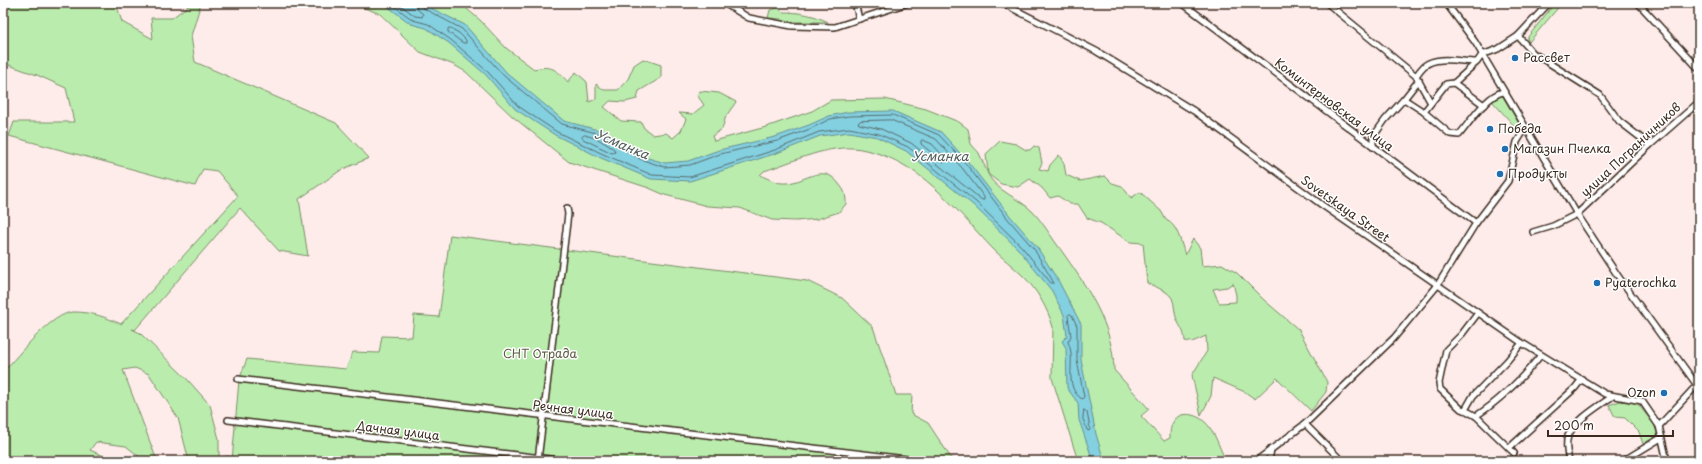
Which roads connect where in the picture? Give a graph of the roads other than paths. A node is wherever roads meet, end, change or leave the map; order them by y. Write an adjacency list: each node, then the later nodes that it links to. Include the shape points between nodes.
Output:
1 (724, 3): 10 (street, via 749,18 792,26 835,27)
2 (855, 3): 10 (street)
3 (908, 3): 10 (street)
4 (1002, 3): 30 (street, Sovetskaya Street, via 1096,51 1194,111 1317,202)
5 (1182, 3): 25 (street, Коминтерновская улица)
6 (1327, 3): 15 (street)
7 (1446, 3): 12 (street)
8 (1549, 3): 11 (street)
9 (1638, 3): 14 (street)
10 (859, 20)
11 (1518, 36): 12 (street, via 1498,49); 24 (street, via 1532,53 1600,96 1619,121)
12 (1482, 55): 13 (street); 17 (street)
13 (1477, 62): 15 (street, via 1432,61 1424,66); 16 (street)
14 (1699, 69)
15 (1417, 78): 18 (street); 20 (street)
16 (1454, 84): 20 (street, via 1446,84); 21 (street)
17 (1503, 92): 21 (street, via 1495,95); 23 (street)
18 (1404, 99): 22 (street); 25 (street, via 1373,136)
19 (1699, 102): 24 (street, улица Пограничников)
20 (1431, 103): 22 (street)
21 (1484, 105): 22 (street, via 1459,135 1450,134)
22 (1424, 112)
23 (1525, 129): 27 (street); 28 (street, via 1517,142 1508,181)
24 (1650, 145): 27 (street, улица Пограничников)
25 (1373, 147): 28 (street, Коминтерновская улица)
26 (567, 208): 39 (street)
27 (1577, 214): 29 (street, улица Пограничников, via 1553,226); 36 (street)
28 (1476, 222): 30 (street)
29 (1533, 232)
30 (1438, 286): 31 (street, Sovetskaya Street); 42 (street, via 1394,338)
31 (1478, 313): 32 (street, Sovetskaya Street); 38 (street, via 1446,350 1439,383 1440,388)
32 (1522, 343): 33 (street, Sovetskaya Street); 38 (street, via 1473,396)
33 (1541, 354): 35 (street, Sovetskaya Street); 40 (street, via 1493,404)
34 (238, 379): 39 (street, Речная улица)
35 (1582, 379): 37 (street, Sovetskaya Street, via 1605,394); 45 (street)
36 (1698, 387): 43 (street)
37 (1613, 396): 43 (street, Sovetskaya Street, via 1642,401); 54 (street, via 1573,428 1567,437 1566,452)
38 (1465, 410): 40 (street)
39 (543, 416): 48 (street); 49 (street, Речная улица)
40 (1476, 416): 45 (street)
41 (228, 420): 48 (street, Дачная улица)
42 (1305, 424): 46 (street); 53 (street)
43 (1659, 426): 44 (street, Sovetskaya Street)
44 (1661, 438): 55 (street); 56 (street, Sovetskaya Street)
45 (1509, 448): 47 (street)
46 (1271, 449): 51 (street); 52 (street)
47 (1514, 453)
48 (538, 459): 50 (street, Дачная улица)
49 (906, 459)
50 (566, 461)
51 (1256, 461)
52 (1268, 461)
53 (1342, 461)
54 (1569, 461)
55 (1623, 461)
56 (1667, 461)

